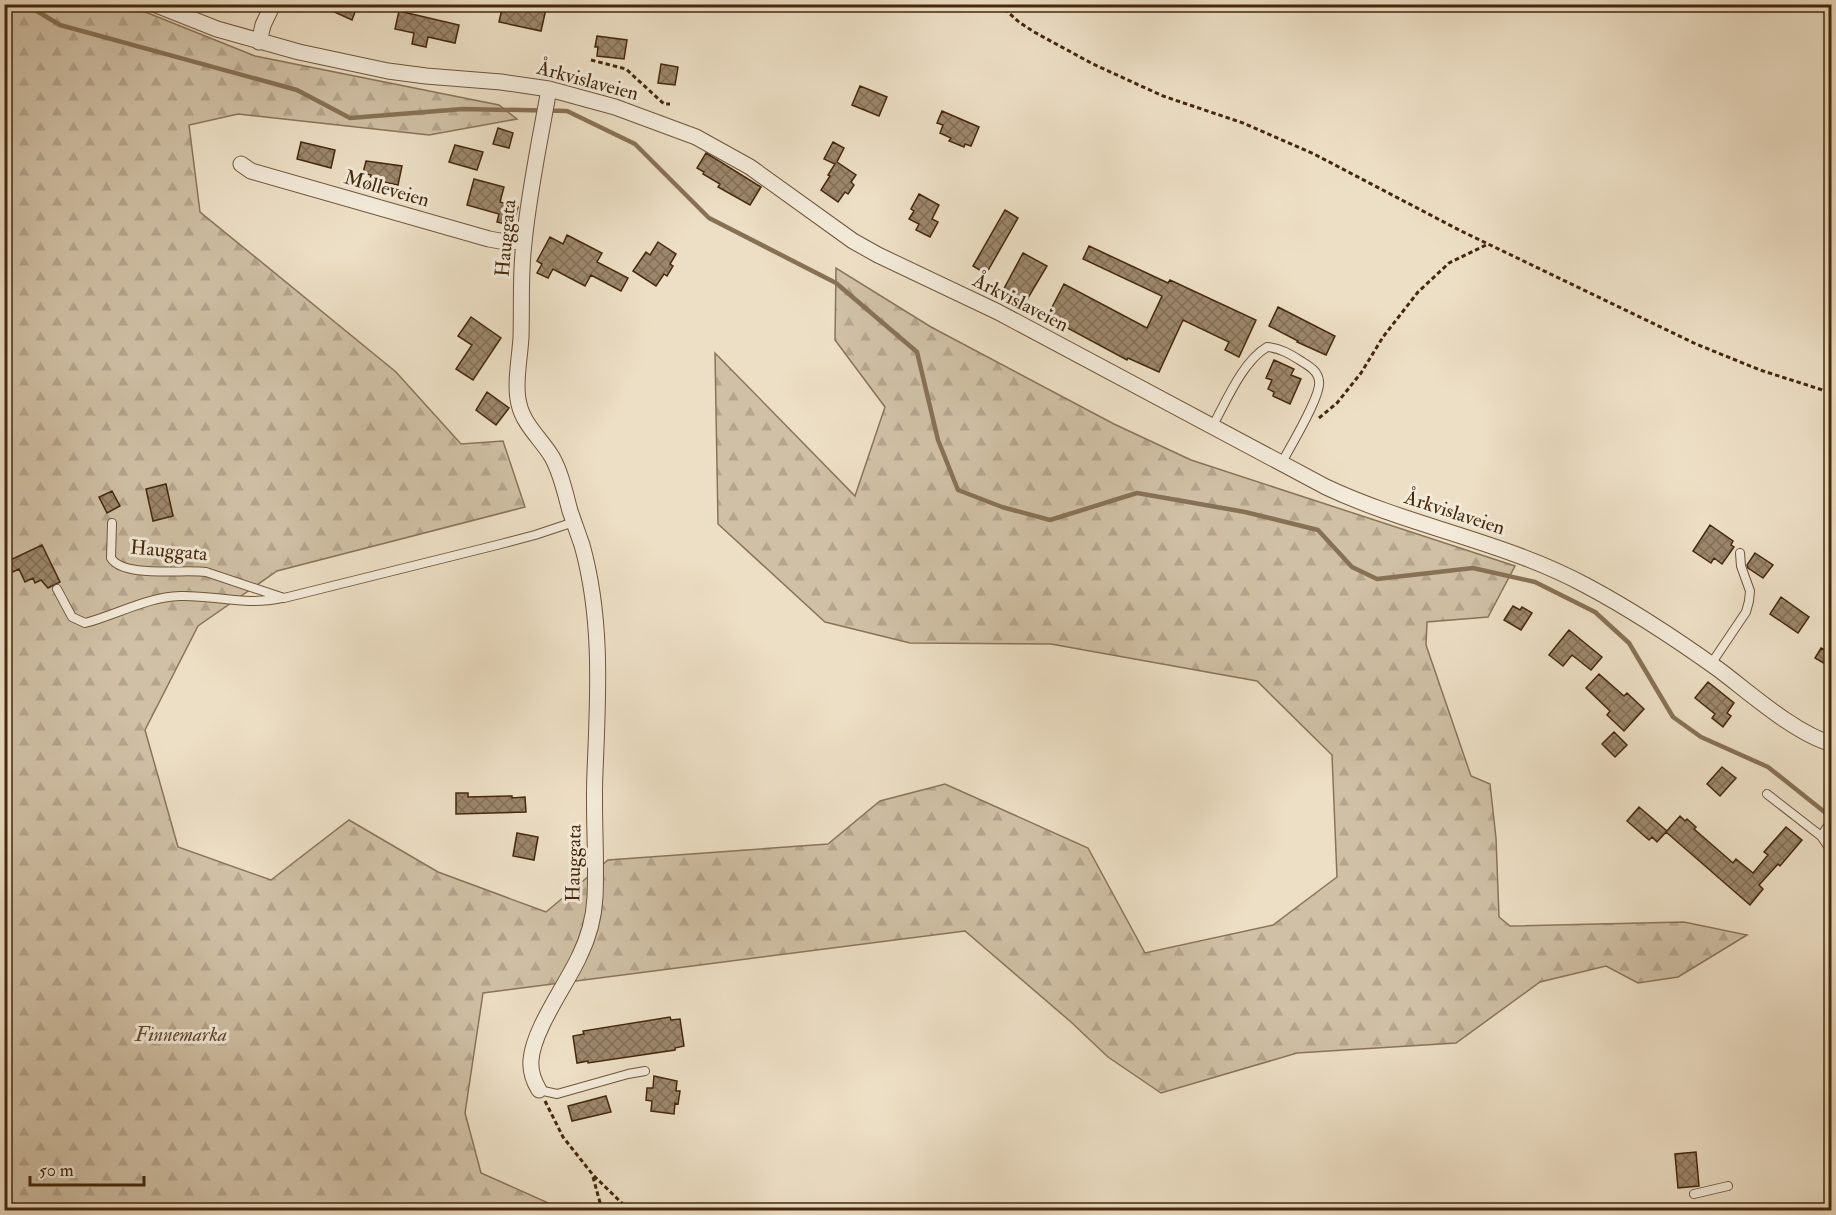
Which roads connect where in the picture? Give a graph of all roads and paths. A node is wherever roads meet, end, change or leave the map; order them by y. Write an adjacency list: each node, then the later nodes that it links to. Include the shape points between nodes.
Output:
1 (154, 4): 4 (street, Årkvislaveien)
2 (273, 4): 4 (street)
3 (999, 4): 10 (path, via 1034,32 1093,64 1163,96 1289,142)
4 (259, 42): 6 (street, Årkvislaveien, via 388,71 501,82)
5 (591, 60): 7 (path, via 626,69 664,104)
6 (546, 102): 9 (street, Hauggata); 13 (street, Årkvislaveien, via 615,107 705,142 750,167 878,255 998,312)
7 (670, 104)
8 (241, 164): 9 (street, Mølleveien, via 251,171 489,239)
9 (524, 242): 15 (street, Hauggata, via 519,405 559,471)
10 (1488, 244): 11 (path, via 1696,344); 12 (path, via 1449,263 1418,292 1338,403)
11 (1832, 393)
12 (1316, 421)
13 (1212, 427): 14 (street, Årkvislaveien); 14 (lane, via 1254,356 1267,347 1281,350 1315,372 1320,385)
14 (1281, 464): 20 (street, Årkvislaveien, via 1364,504 1558,571 1621,604)
15 (574, 522): 19 (lane, via 507,543); 27 (street, Hauggata, via 591,587 598,647 595,901 579,957 534,1046 531,1073)
16 (112, 524): 19 (lane, Hauggata, via 111,558 118,567 206,572)
17 (1740, 553): 20 (lane, via 1749,601 1746,612)
18 (57, 589): 19 (lane, via 72,617 85,623 173,597 255,602)
19 (284, 598)
20 (1711, 664): 21 (street, Årkvislaveien, via 1774,712)
21 (1832, 744)
22 (1767, 794): 24 (lane)
23 (1830, 823): 24 (lane)
24 (1821, 836): 25 (lane)
25 (1832, 852)
26 (645, 1071): 27 (lane, via 557,1094)
27 (539, 1090): 28 (path, via 563,1137)
28 (593, 1175): 31 (path); 32 (path)
29 (1728, 1186): 30 (lane)
30 (1694, 1194)
31 (602, 1210)
32 (629, 1210)

